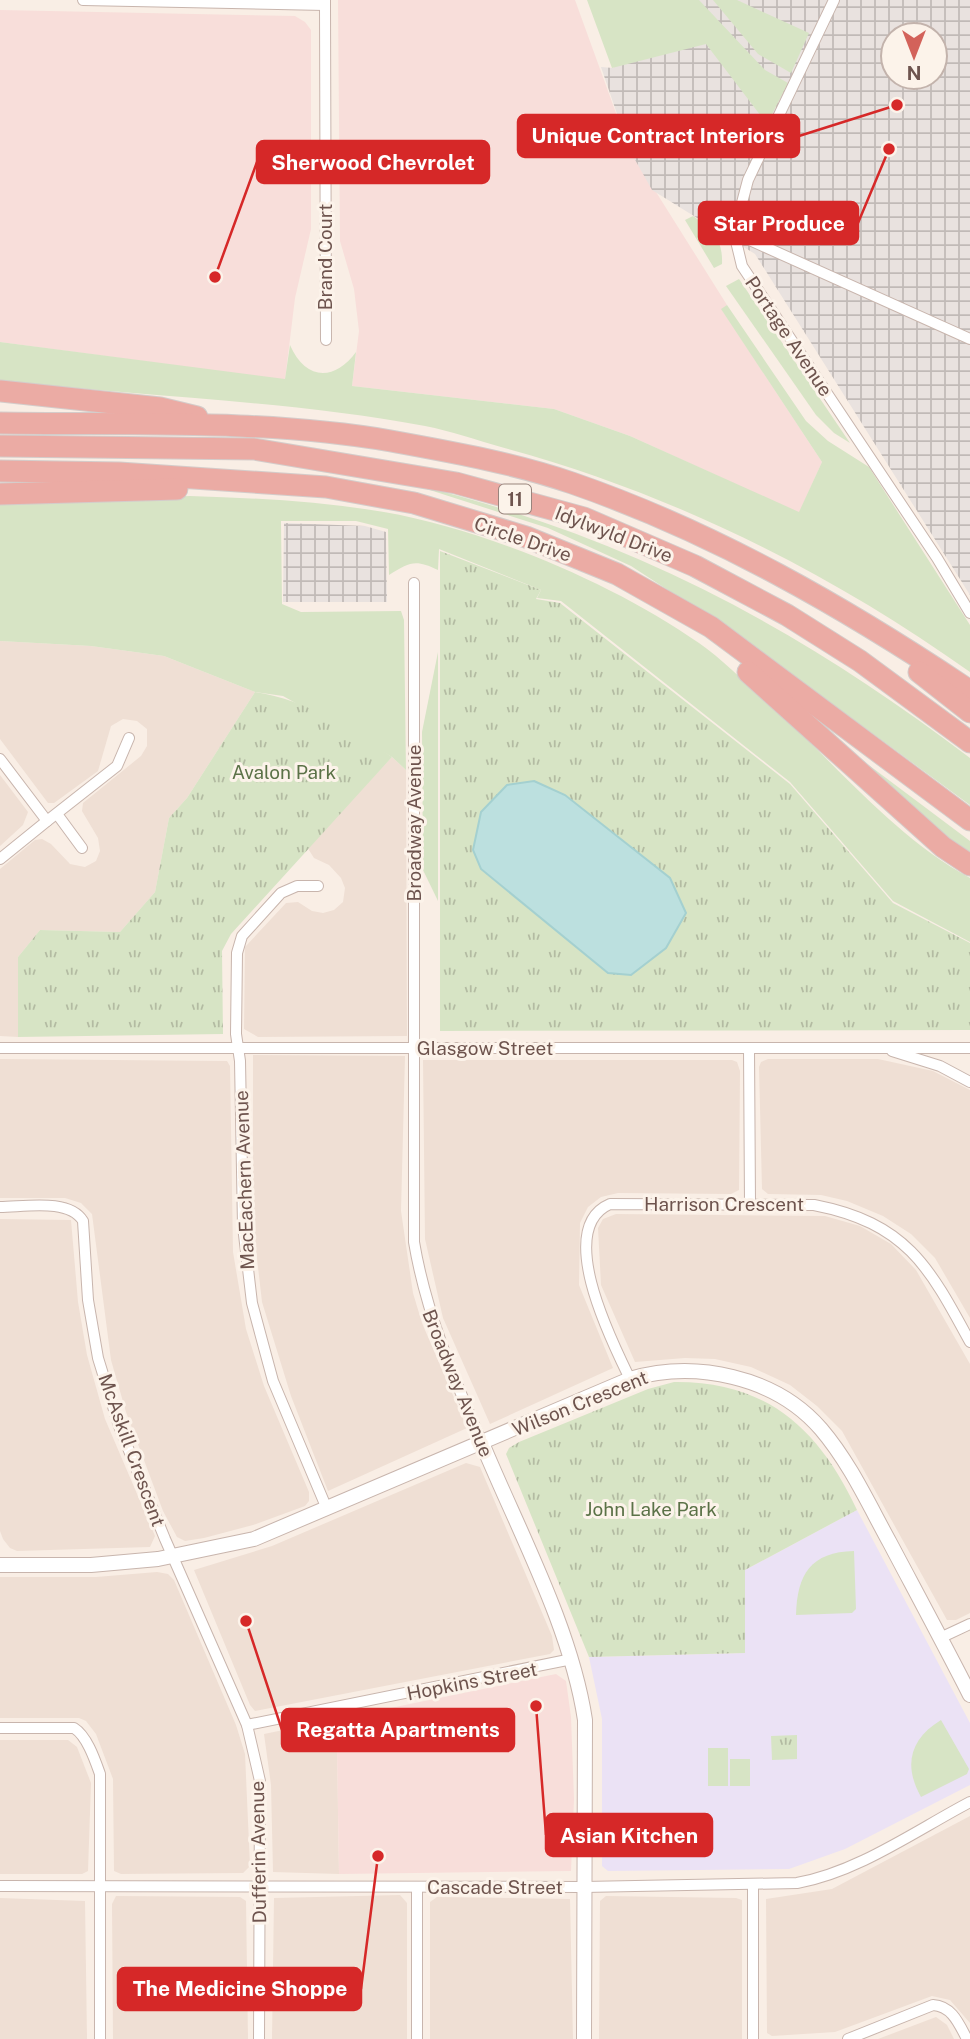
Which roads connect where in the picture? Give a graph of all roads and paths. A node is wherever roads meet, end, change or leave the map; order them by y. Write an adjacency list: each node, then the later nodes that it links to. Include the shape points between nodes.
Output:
1 (83, 0): 3 (street)
2 (834, 0): 4 (street, Portage Avenue, via 748,180)
3 (325, 3): 6 (street, Brand Court)
4 (734, 233): 5 (street); 16 (street, Portage Avenue, via 742,266)
5 (970, 339)
6 (326, 340)
7 (0, 391): 9 (highway, via 160,408)
8 (0, 423): 9 (highway, 11)
9 (233, 426): 17 (highway, 11, via 389,441 570,482 660,516 767,568)
10 (0, 446): 21 (highway, Idylwyld Drive / 11, via 254,449 456,483 584,518 695,566 786,615 860,661)
11 (0, 471): 12 (highway, Circle Drive / 11, via 119,473)
12 (277, 484): 13 (highway); 15 (highway, Circle Drive / 11, via 326,487 414,503 514,533 617,574)
13 (0, 494)
14 (414, 583): 30 (street, Broadway Avenue)
15 (660, 600): 24 (highway, Circle Drive / 11, via 711,627); 28 (highway, via 670,614 761,682 933,838)
16 (970, 613)
17 (852, 618): 18 (highway, 11); 19 (highway, 11)
18 (970, 691)
19 (970, 712)
20 (129, 738): 23 (street, via 117,766)
21 (970, 742)
22 (0, 759): 25 (street)
23 (57, 814): 25 (street); 26 (street)
24 (970, 820)
25 (47, 821): 27 (street)
26 (82, 848)
27 (0, 859)
28 (970, 865)
29 (318, 886): 32 (street, MacEachern Avenue, via 298,886 281,893 242,936 237,953)
30 (415, 1047): 32 (street, Glasgow Street); 33 (street, Glasgow Street); 41 (street, Broadway Avenue, via 412,1206 422,1289 437,1338)
31 (0, 1048): 32 (street, Glasgow Street)
32 (237, 1048): 42 (street, MacEachern Avenue, via 243,1226 252,1303 273,1381)
33 (749, 1048): 34 (street, Glasgow Street); 37 (street)
34 (883, 1048): 35 (street, Glasgow Street); 36 (street, via 940,1066)
35 (970, 1048)
36 (970, 1082)
37 (750, 1203): 39 (street, Harrison Crescent, via 841,1210 903,1241 926,1265); 40 (street, Harrison Crescent, via 610,1203 593,1215 588,1227 590,1286)
38 (0, 1207): 43 (street, McAskill Crescent, via 64,1207 78,1213 83,1222 88,1300 98,1358 119,1426)
39 (970, 1342)
40 (630, 1379): 41 (street, Wilson Crescent); 46 (street, Wilson Crescent, via 663,1372 726,1375 784,1398 807,1414 842,1456)
41 (482, 1443): 42 (street, Wilson Crescent); 47 (street, Broadway Avenue)
42 (327, 1508): 43 (street, Wilson Crescent, via 254,1539)
43 (173, 1556): 44 (street, Wilson Crescent, via 91,1565); 49 (street, Dufferin Avenue)
44 (0, 1564)
45 (970, 1624): 46 (street)
46 (940, 1638): 48 (street, Wilson Crescent)
47 (572, 1659): 49 (street, Hopkins Street); 57 (street, Broadway Avenue, via 585,1720)
48 (970, 1695)
49 (247, 1725): 54 (street, Dufferin Avenue, via 260,1781)
50 (0, 1728): 52 (street, via 74,1728 80,1732 100,1774)
51 (970, 1802): 55 (street, Cascade Street, via 822,1878)
52 (100, 1885): 53 (street, Cascade Street); 54 (street, Cascade Street); 58 (street)
53 (0, 1886)
54 (259, 1886): 56 (street, Cascade Street); 59 (street, Dufferin Avenue)
55 (752, 1886): 57 (street, Cascade Street); 62 (street)
56 (417, 1887): 57 (street, Cascade Street); 60 (street)
57 (584, 1887): 61 (street, Broadway Avenue)
58 (100, 2039)
59 (259, 2039)
60 (417, 2039)
61 (584, 2039)
62 (753, 2039)
63 (848, 2039): 64 (street, via 933,2005 949,2010)
64 (967, 2039)

